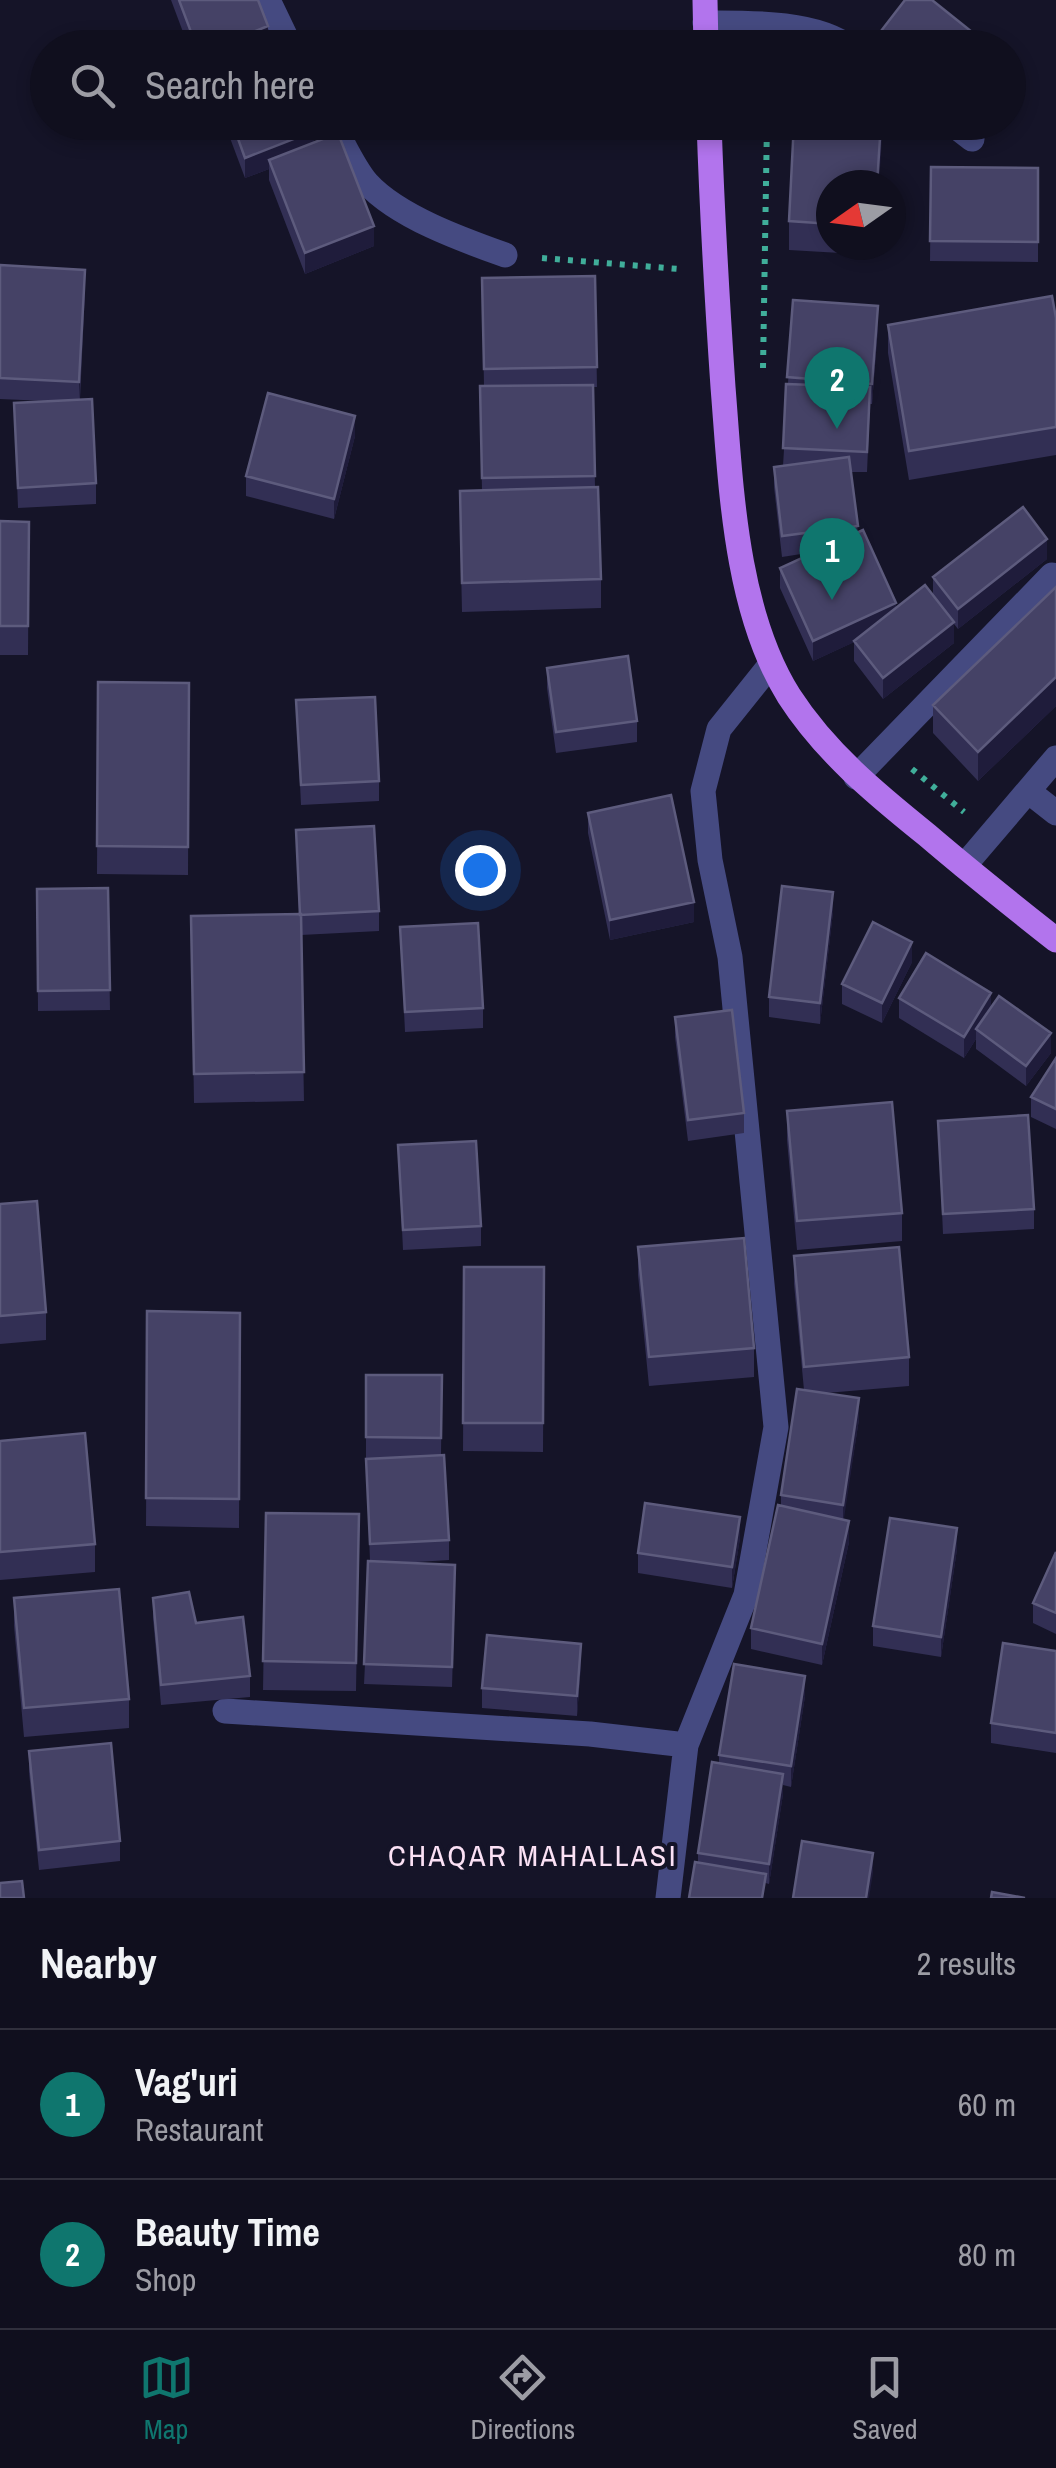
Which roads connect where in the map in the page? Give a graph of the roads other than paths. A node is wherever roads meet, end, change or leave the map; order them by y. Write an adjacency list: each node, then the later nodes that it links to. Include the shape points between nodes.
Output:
1 (268, 0): 3 (street)
2 (705, 24): 4 (street)
3 (282, 30)
4 (798, 30)
5 (342, 140): 7 (street, via 367,183 407,214)
6 (710, 140): 9 (main road, via 728,450 742,562)
7 (505, 254)
8 (1052, 575): 11 (street)
9 (771, 664): 11 (main road); 17 (street, via 719,728 703,790 730,957 776,1427 746,1595)
10 (1056, 758): 12 (street)
11 (856, 777): 14 (main road)
12 (1028, 790): 13 (street); 14 (street)
13 (1056, 813)
14 (964, 866): 15 (main road)
15 (1056, 940)
16 (225, 1711): 17 (street)
17 (686, 1745): 18 (street)
18 (668, 1898)

